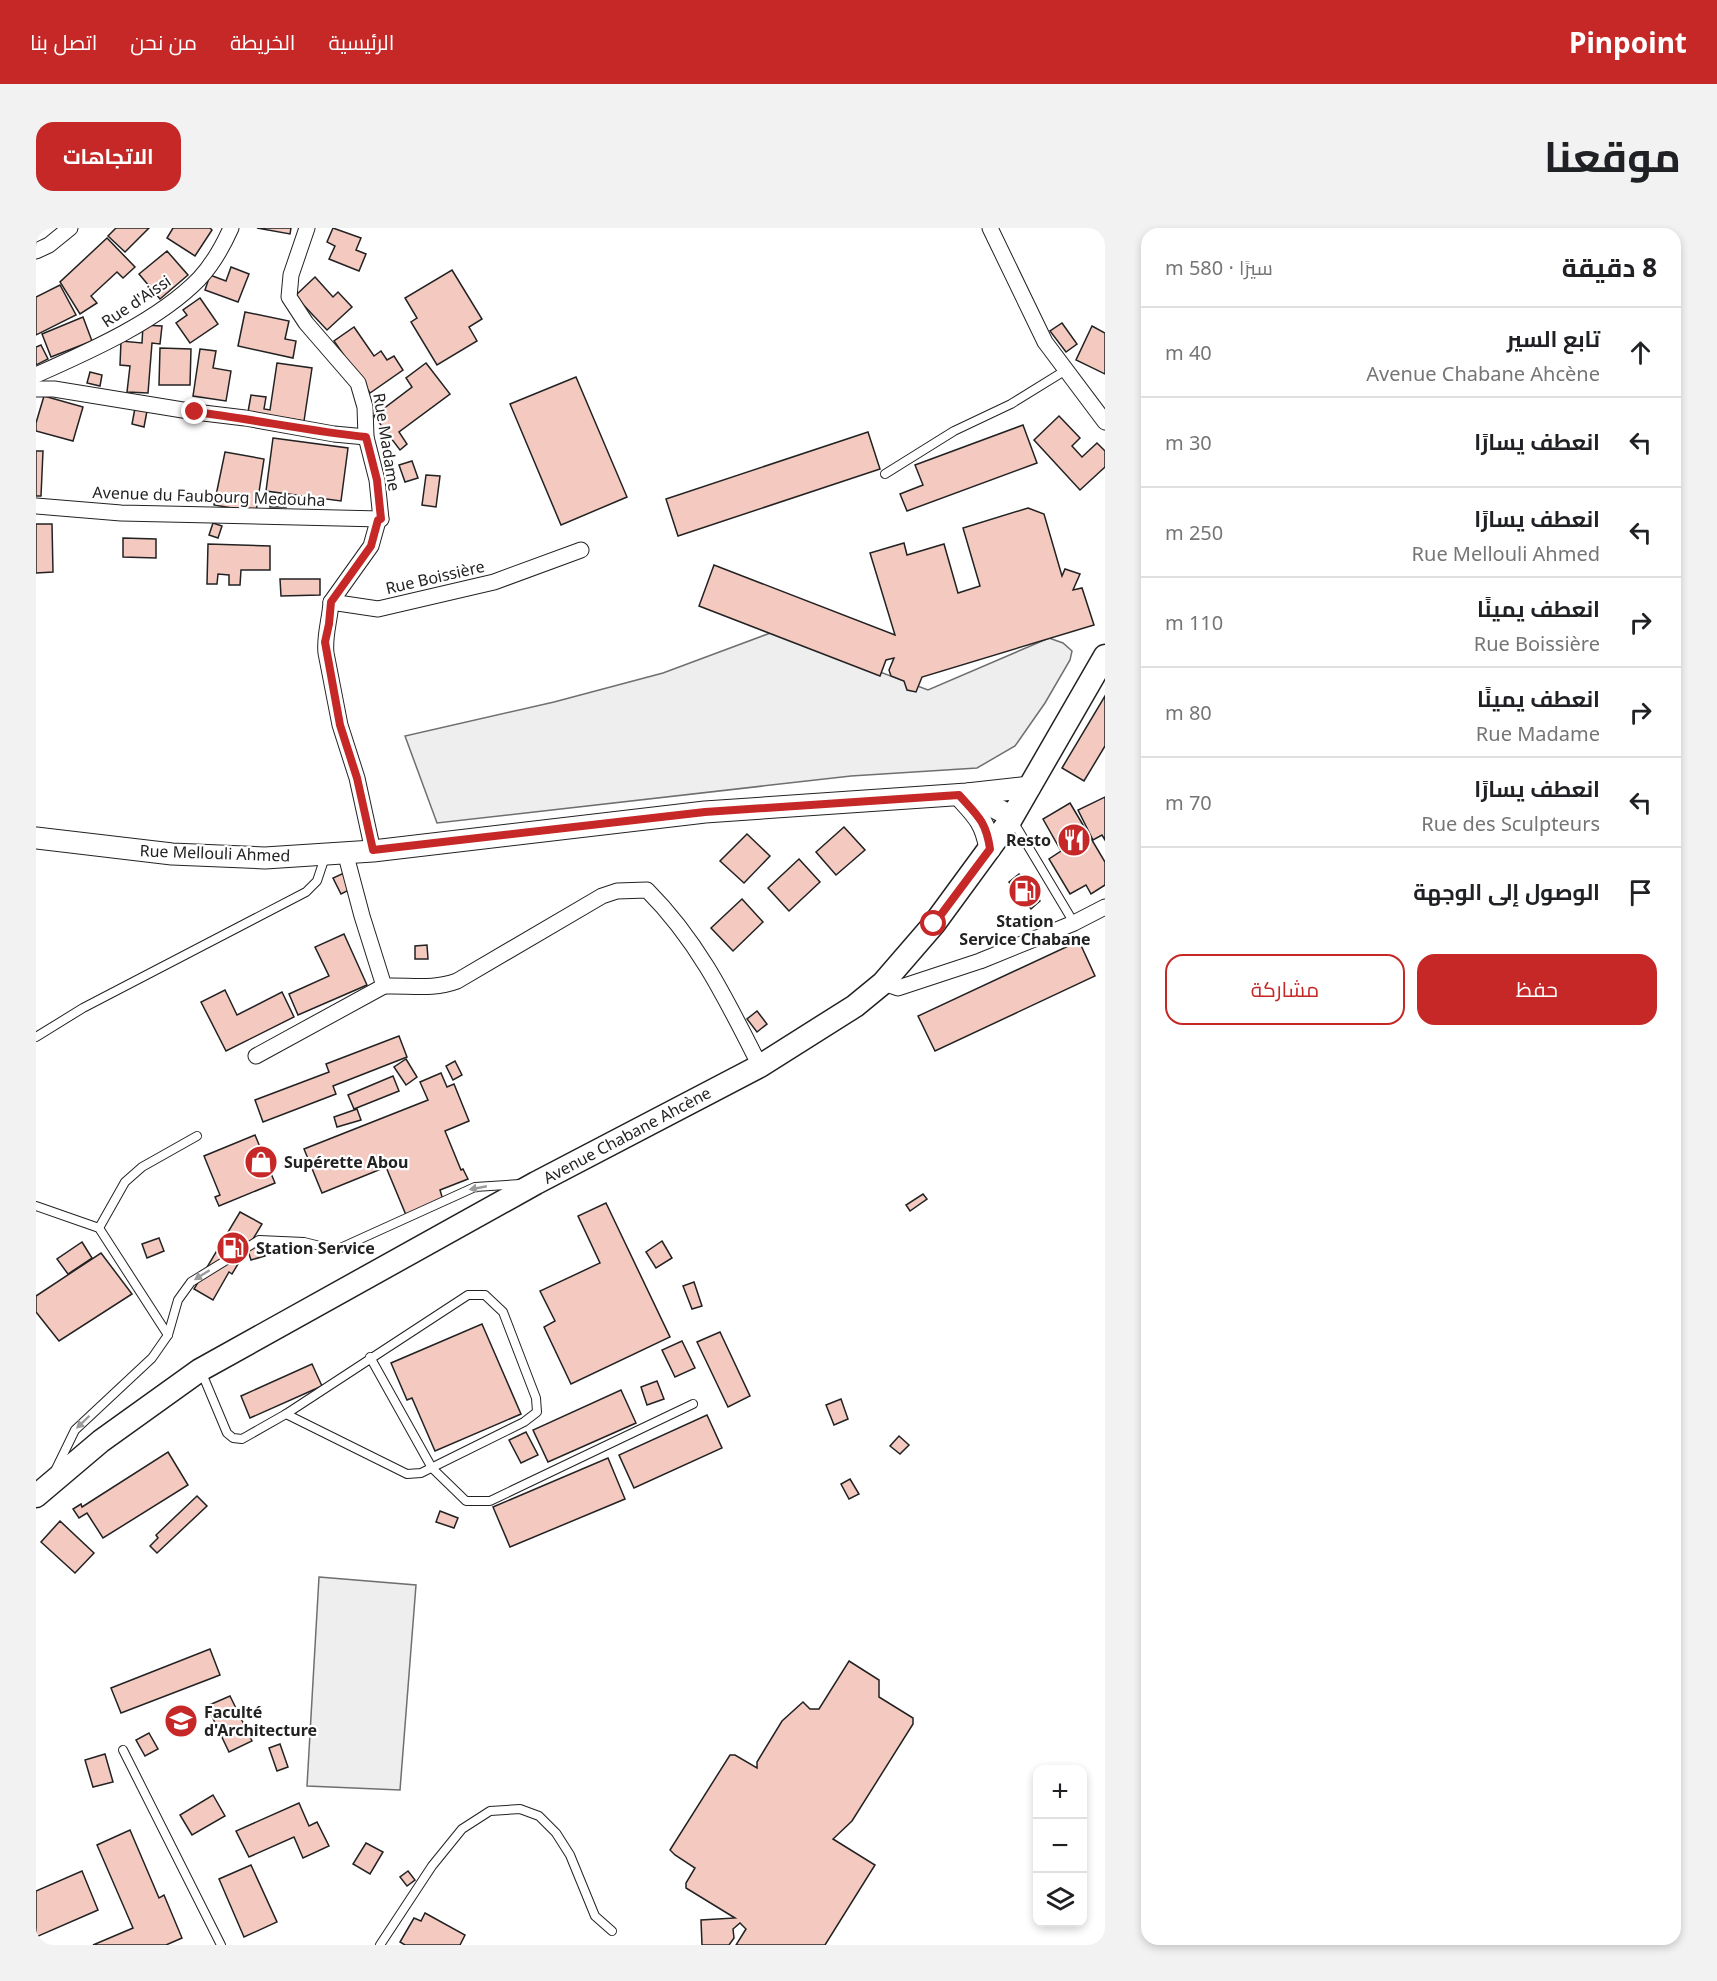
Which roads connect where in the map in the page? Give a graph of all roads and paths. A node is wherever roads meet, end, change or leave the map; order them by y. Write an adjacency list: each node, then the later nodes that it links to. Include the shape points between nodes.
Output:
1 (69, 228): 5 (street)
2 (231, 228): 7 (street, Rue d'Aissi, via 200,278 169,304 102,346)
3 (307, 228): 10 (street, Rue Madame, via 291,275 289,297 306,323 358,383 365,407)
4 (990, 228): 6 (street, via 1045,342)
5 (36, 251)
6 (1066, 370): 9 (street); 11 (lane)
7 (36, 375)
8 (36, 389): 10 (street)
9 (1105, 422)
10 (366, 437): 13 (street, Rue Madame, via 377,480)
11 (885, 474)
12 (36, 506): 13 (street, Avenue du Faubourg Medouha, via 121,513)
13 (381, 519): 15 (street, Rue Madame, via 371,546)
14 (582, 550): 15 (street, Rue Boissière, via 494,582 378,609)
15 (331, 602): 22 (street, via 326,653 340,725)
16 (1105, 656): 17 (main road, Avenue Chabane Ahcène)
17 (1035, 777): 18 (street, Rue Mellouli Ahmed); 19 (main road, Avenue Chabane Ahcène)
18 (963, 794): 19 (street); 21 (street, via 986,828); 22 (street, Rue Mellouli Ahmed, via 705,812)
19 (1011, 819): 21 (main road, Avenue Chabane Ahcène); 25 (lane)
20 (36, 838): 23 (street, Rue Mellouli Ahmed, via 172,854 265,858)
21 (990, 849): 26 (main road, Avenue Chabane Ahcène, via 934,924)
22 (373, 850): 23 (street, Rue Mellouli Ahmed)
23 (336, 853): 27 (street, via 362,916); 28 (lane, via 306,892 83,1008)
24 (1105, 907): 25 (street)
25 (1074, 923): 26 (street, via 980,961 898,988)
26 (883, 983): 30 (main road, Avenue Chabane Ahcène, via 855,1006)
27 (384, 986): 29 (street); 30 (street, via 442,986 457,981 602,896 647,890 701,956)
28 (36, 1037)
29 (256, 1056)
30 (760, 1066): 32 (main road, Avenue Chabane Ahcène)
31 (197, 1136): 34 (lane, via 142,1167 125,1182)
32 (536, 1183): 35 (lane, one-way to 35, via 476,1187 336,1250 304,1242 259,1240 190,1282 178,1300); 37 (main road, Avenue Chabane Ahcène)
33 (36, 1206): 34 (lane)
34 (99, 1228): 35 (lane)
35 (168, 1335): 41 (lane, one-way to 41, via 152,1358 75,1430)
36 (370, 1357): 39 (lane); 40 (lane); 40 (lane, via 468,1295 485,1295 503,1312 536,1398 537,1412)
37 (200, 1370): 39 (lane, via 227,1433 234,1438 242,1439); 41 (main road, Avenue Chabane Ahcène, via 101,1441)
38 (693, 1404): 40 (lane, via 490,1501 466,1501)
39 (286, 1414): 40 (lane, via 407,1474)
40 (432, 1467)
41 (42, 1491)
42 (123, 1750): 44 (lane)
43 (612, 1931): 45 (lane, via 595,1916 570,1855 556,1833 538,1816 520,1809 490,1811 462,1828)
44 (222, 1945)
45 (380, 1945)

